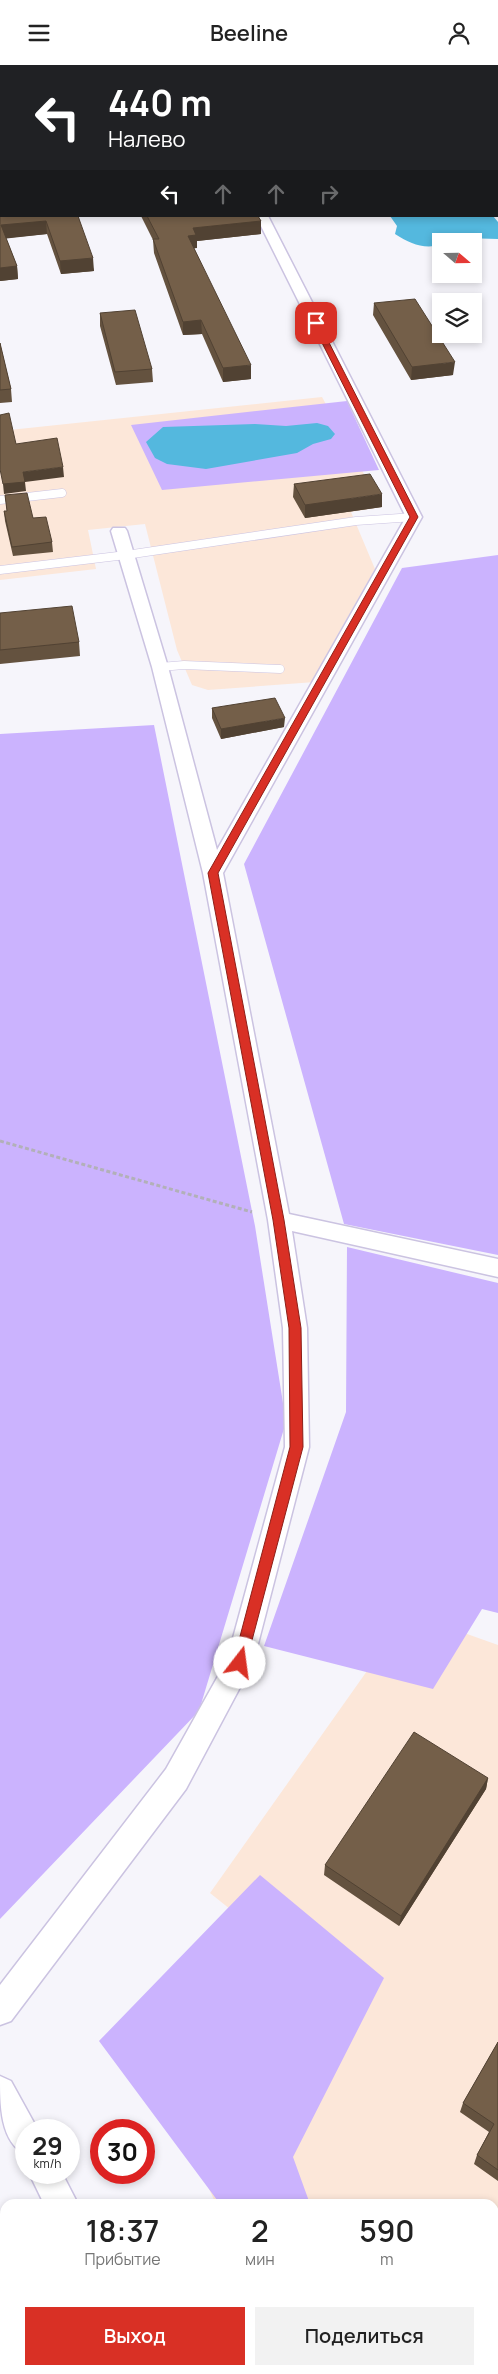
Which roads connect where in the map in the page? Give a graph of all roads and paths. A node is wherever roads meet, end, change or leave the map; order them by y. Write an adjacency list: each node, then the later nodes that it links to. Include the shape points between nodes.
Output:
1 (263, 217): 4 (street)
2 (62, 493): 3 (lane)
3 (0, 500)
4 (414, 517): 6 (lane, via 356,521); 10 (street)
5 (119, 531): 6 (street)
6 (126, 555): 7 (lane); 8 (street)
7 (0, 570)
8 (160, 667): 9 (lane); 10 (street)
9 (280, 669)
10 (213, 873): 12 (street)
11 (0, 1141): 12 (path)
12 (279, 1220): 13 (street); 14 (street, via 295,1328 297,1447 240,1663 176,1779)
13 (498, 1268)
14 (0, 2010)
15 (0, 2092): 16 (street)
16 (15, 2119)
17 (50, 2184): 18 (street)
18 (59, 2199)

